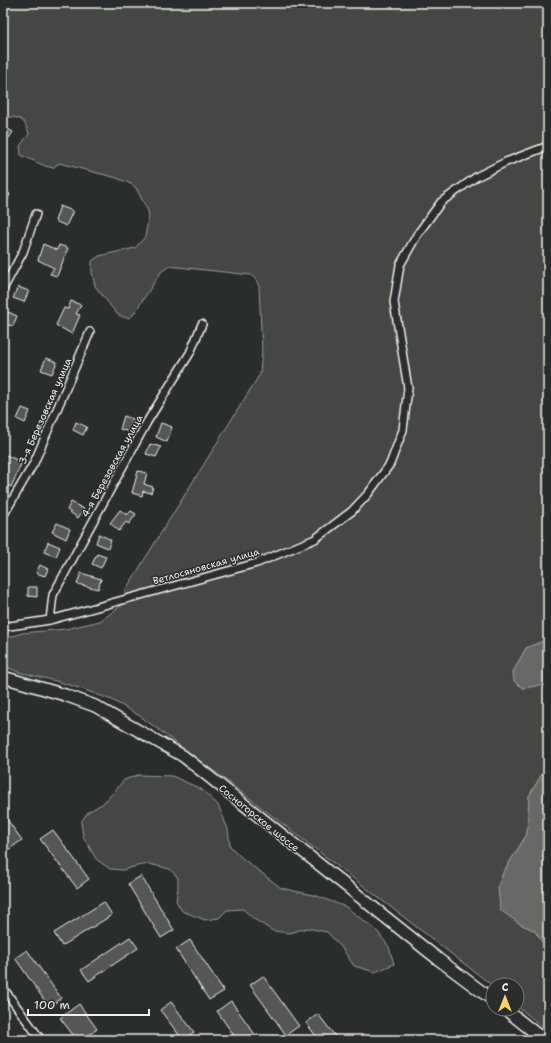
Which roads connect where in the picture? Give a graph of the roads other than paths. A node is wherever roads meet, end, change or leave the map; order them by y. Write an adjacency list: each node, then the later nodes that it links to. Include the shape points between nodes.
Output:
1 (548, 146): 7 (street, Ветлосяновская улица, via 476,177 442,202 417,235 400,264 394,302 408,388 403,430 390,464 352,511 315,539 257,564)
2 (36, 214): 3 (street, via 23,252)
3 (3, 289)
4 (202, 324): 7 (street, 4-я Березовская улица, via 190,353 147,422 53,595)
5 (90, 332): 6 (street, 3-я Березовская улица, via 34,463)
6 (3, 516)
7 (50, 620): 8 (street, Ветлосяновская улица)
8 (3, 628)
9 (3, 676): 11 (main road, Сосногорское шоссе, via 95,706 182,756)
10 (3, 988): 14 (street)
11 (485, 994)
12 (514, 1017): 13 (main road)
13 (538, 1038)
14 (40, 1040)

